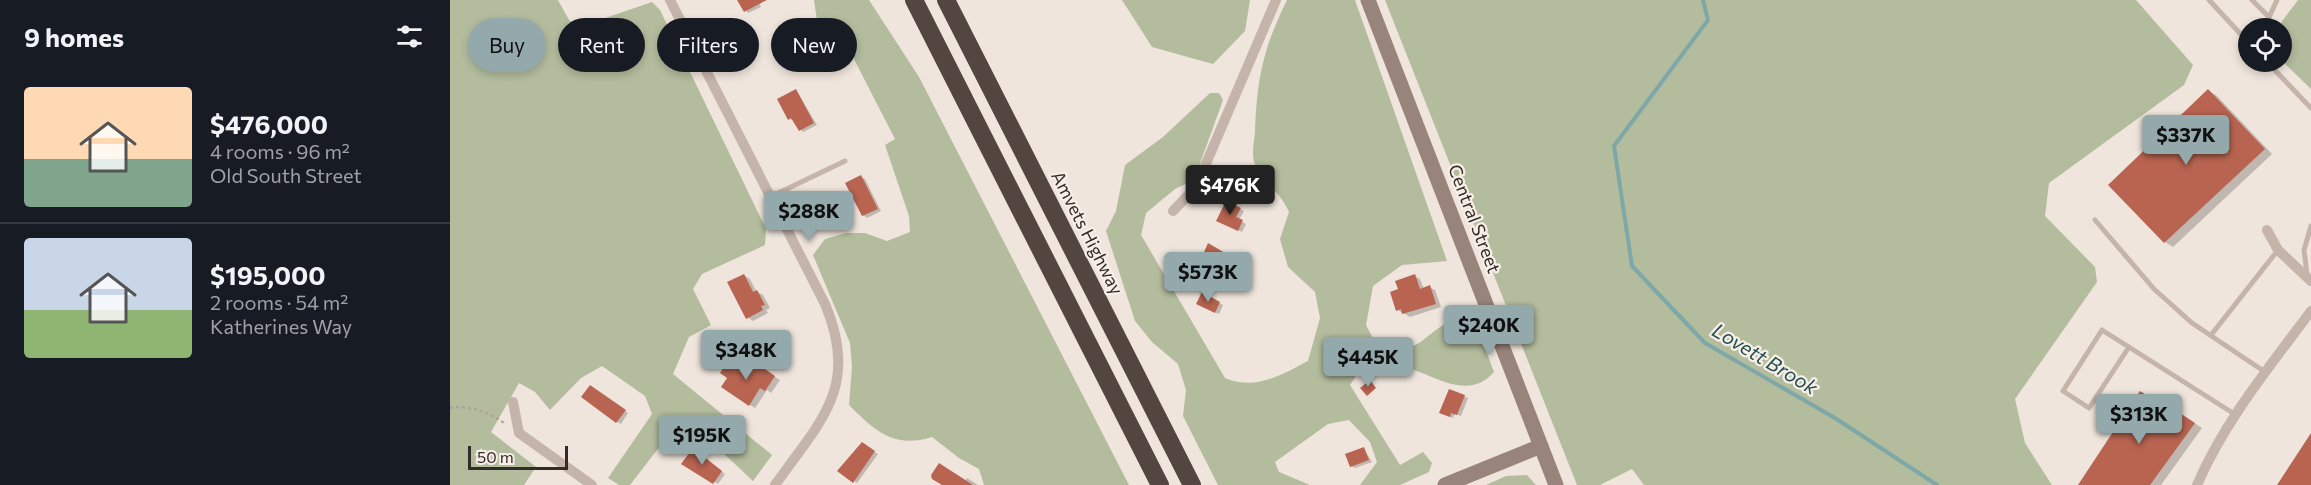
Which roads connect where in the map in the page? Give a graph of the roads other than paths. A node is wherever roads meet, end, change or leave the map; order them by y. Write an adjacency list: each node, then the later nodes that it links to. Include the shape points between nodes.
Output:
1 (670, 0): 16 (street)
2 (914, 0): 32 (highway)
3 (946, 0): 33 (highway, Amvets Highway)
4 (1267, 0): 10 (street)
5 (1276, 0): 10 (street)
6 (1368, 0): 29 (street, Central Street)
7 (2209, 0): 12 (lane)
8 (2252, 0): 11 (lane)
9 (2277, 0): 11 (lane)
10 (1269, 14): 17 (street, via 1196,187)
11 (2269, 17)
12 (2238, 31)
13 (2277, 72): 14 (lane)
14 (2311, 108)
15 (845, 162): 16 (lane)
16 (770, 196): 31 (street, via 833,323 840,362 834,396 825,414)
17 (1173, 211)
18 (2095, 219): 24 (lane, via 2154,289)
19 (2311, 226): 22 (lane, via 2304,250)
20 (2267, 230): 21 (street)
21 (2278, 250): 22 (street); 24 (lane)
22 (2309, 279)
23 (2311, 311): 26 (street)
24 (2211, 335): 26 (lane)
25 (2129, 347): 25 (lane, via 2102,330 2063,391 2089,408); 28 (lane)
26 (2265, 372): 28 (street)
27 (513, 402): 30 (street, via 519,434)
28 (2236, 415): 36 (street)
29 (1541, 446): 34 (street); 35 (street, Central Street)
30 (592, 485)
31 (775, 485)
32 (1160, 485)
33 (1192, 485)
34 (1445, 485)
35 (1556, 485)
36 (2197, 485)

